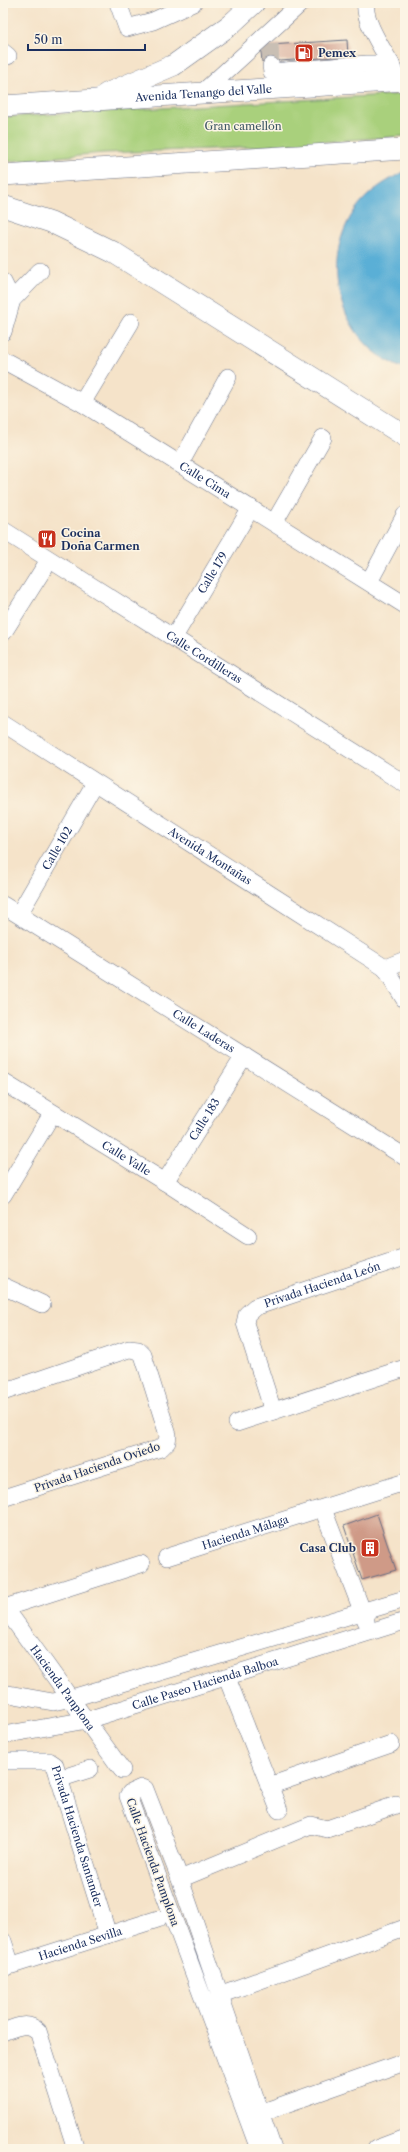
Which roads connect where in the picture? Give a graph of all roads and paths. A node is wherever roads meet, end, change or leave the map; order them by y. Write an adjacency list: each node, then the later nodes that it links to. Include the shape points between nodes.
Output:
1 (118, 3): 2 (street, via 127,28 153,21)
2 (193, 3)
3 (254, 3): 8 (main road, via 230,25 174,65)
4 (301, 3): 7 (street, via 269,40)
5 (366, 3): 6 (street, via 365,10 373,31)
6 (398, 75): 7 (main road, Avenida Tenango del Valle, via 271,76)
7 (202, 93): 8 (main road, Avenida Tenango del Valle)
8 (91, 101): 9 (main road, Avenida Tenango del Valle)
9 (3, 106)
10 (405, 149): 11 (main road)
11 (3, 175)
12 (3, 206): 21 (main road, via 51,222 113,252)
13 (40, 271): 15 (street)
14 (3, 282): 15 (street)
15 (12, 300): 17 (street)
16 (131, 322): 20 (street)
17 (3, 332)
18 (3, 360): 20 (street, Calle Cima)
19 (228, 377): 23 (street)
20 (82, 403): 23 (street, Calle Cima)
21 (405, 436)
22 (323, 438): 26 (street)
23 (180, 464): 24 (street, Calle Cima)
24 (251, 508): 26 (street, Calle Cima); 32 (street, Calle 179)
25 (405, 514): 29 (street)
26 (274, 524): 29 (street, Calle Cima)
27 (3, 530): 28 (street, Calle Cordilleras)
28 (49, 560): 31 (street); 32 (street, Calle Cordilleras)
29 (369, 582): 30 (street, Calle Cima)
30 (405, 604)
31 (3, 633)
32 (174, 637): 35 (street, Calle Cordilleras)
33 (3, 723): 34 (street, Avenida Montañas)
34 (95, 783): 37 (street, Calle 102); 39 (street, Avenida Montañas)
35 (405, 784)
36 (3, 905): 37 (street, Calle Laderas)
37 (19, 914): 41 (street, Calle Laderas)
38 (405, 960): 39 (street)
39 (385, 968): 40 (street, Avenida Montañas)
40 (405, 1000)
41 (244, 1056): 44 (street, Calle Laderas); 45 (street, Calle 183)
42 (3, 1082): 43 (street, Calle Valle)
43 (52, 1114): 45 (street, Calle Valle); 46 (street)
44 (405, 1157)
45 (165, 1182): 47 (street, Calle Valle)
46 (3, 1195)
47 (248, 1236)
48 (405, 1257): 53 (street, Privada Hacienda León, via 255,1307 247,1314 245,1323)
49 (3, 1286): 50 (street)
50 (42, 1304)
51 (405, 1368): 53 (street)
52 (3, 1392): 56 (street, Privada Hacienda Oviedo, via 129,1349 138,1350 143,1355 168,1436 167,1442 161,1448)
53 (273, 1412): 54 (street)
54 (237, 1423)
55 (405, 1482): 57 (street, Hacienda Málaga)
56 (3, 1498)
57 (324, 1509): 58 (street, Hacienda Málaga); 62 (street)
58 (167, 1557)
59 (141, 1564): 61 (street)
60 (405, 1599): 62 (street)
61 (4, 1607): 67 (street, Hacienda Panplona)
62 (362, 1611): 64 (street); 67 (street)
63 (405, 1621): 64 (street, Calle Paseo Hacienda Balboa)
64 (369, 1633): 65 (street, Calle Paseo Hacienda Balboa)
65 (227, 1678): 68 (street, Calle Paseo Hacienda Balboa); 75 (street)
66 (3, 1693): 67 (street, via 53,1702)
67 (72, 1698): 68 (street, Hacienda Panplona)
68 (87, 1720): 69 (street, Calle Paseo Hacienda Balboa); 73 (street, Hacienda Panplona)
69 (3, 1735)
70 (391, 1744): 75 (street)
71 (3, 1760): 74 (street, Privada Hacienda Santander, via 49,1761 55,1765)
72 (90, 1769): 74 (street)
73 (122, 1770)
74 (59, 1779): 81 (street, Privada Hacienda Santander)
75 (269, 1786): 77 (street)
76 (396, 1805): 78 (street, via 327,1829 311,1825)
77 (279, 1810)
78 (180, 1879): 84 (street, Calle Hacienda Pamplona); 90 (street, Calle Hacienda Pamplona, via 145,1789 130,1792 128,1796)
79 (158, 1919): 81 (street, Hacienda Sevilla)
80 (405, 1928): 84 (street)
81 (108, 1935): 83 (street, Hacienda Sevilla)
82 (3, 1941): 83 (street)
83 (7, 1966)
84 (219, 1995): 87 (street, Calle Hacienda Pamplona)
85 (3, 2032): 89 (street, via 23,2025 32,2026 38,2031)
86 (405, 2062): 87 (street)
87 (260, 2113): 91 (street, Calle Hacienda Pamplona)
88 (405, 2138): 92 (street)
89 (76, 2149)
90 (259, 2149)
91 (273, 2149)
92 (376, 2149)

